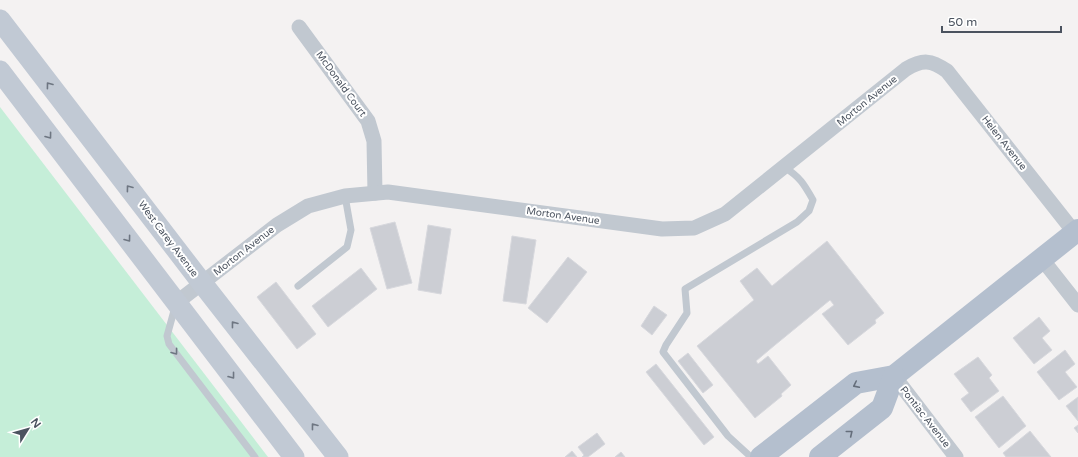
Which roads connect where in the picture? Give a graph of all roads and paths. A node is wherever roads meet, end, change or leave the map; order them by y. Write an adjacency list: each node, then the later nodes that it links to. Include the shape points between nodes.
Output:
1 (0, 20): 10 (main road, West Carey Avenue, one-way to 1)
2 (299, 27): 6 (street, McDonald Court, via 368,121 374,140)
3 (928, 61): 5 (street, Morton Avenue, via 906,69); 8 (street, Helen Avenue, via 947,71)
4 (0, 71): 12 (main road, one-way to 12)
5 (784, 167): 6 (street, Morton Avenue, via 725,214 694,228 662,229 388,192); 18 (lane, via 803,182 813,200 809,210 797,222 685,289 688,313 662,352 728,436)
6 (375, 193): 7 (street, Morton Avenue)
7 (345, 196): 10 (street, Morton Avenue, via 308,206 277,224); 11 (lane, via 351,230 348,247)
8 (1076, 231): 9 (main road)
9 (1042, 259): 13 (street); 14 (main road)
10 (202, 284): 12 (street, Morton Avenue); 17 (main road, West Carey Avenue, one-way to 10)
11 (298, 286)
12 (176, 303): 15 (lane, one-way to 15, via 166,336 169,344); 16 (main road, one-way to 16)
13 (1078, 305)
14 (894, 376): 19 (main road, one-way to 19, via 856,383); 20 (main road, one-way to 14, via 882,408); 21 (street, Pontiac Avenue)
15 (255, 457)
16 (294, 457)
17 (338, 457)
18 (750, 457)
19 (761, 457)
20 (820, 457)
21 (956, 457)

